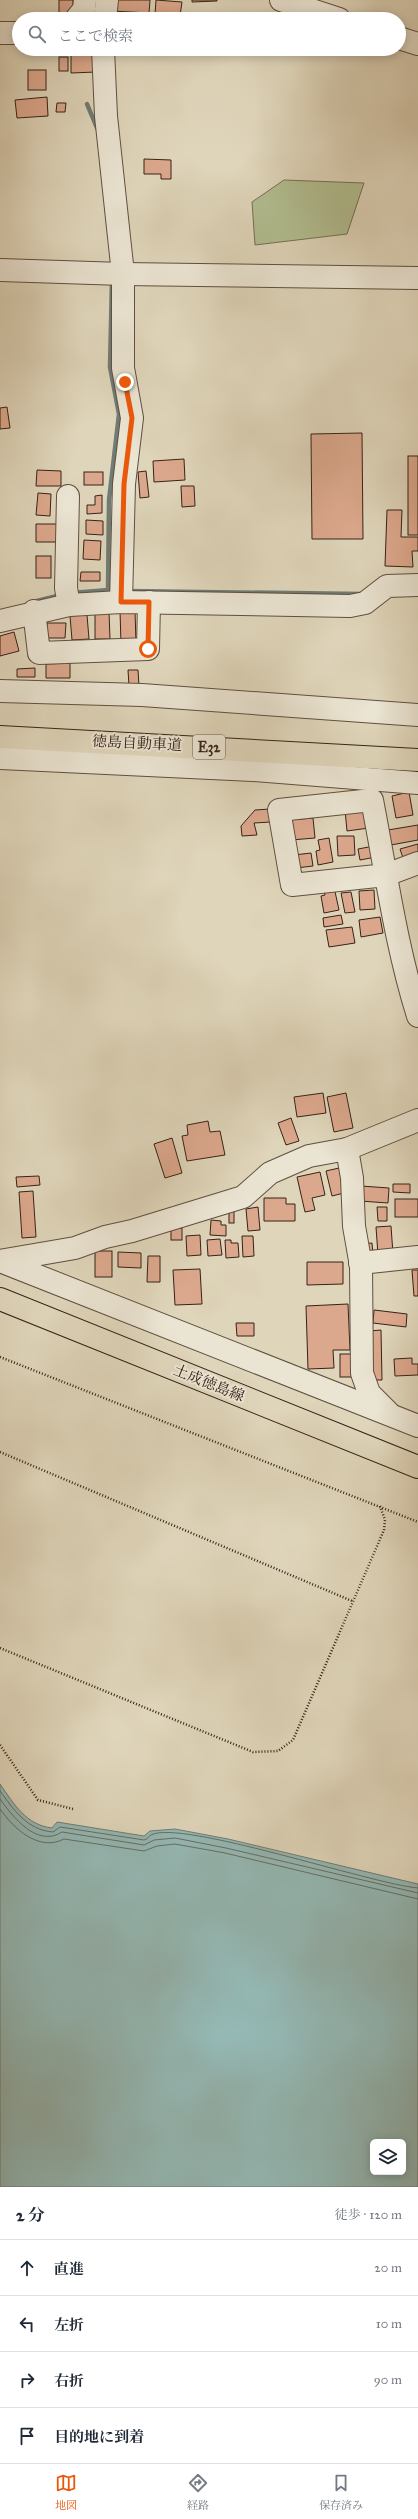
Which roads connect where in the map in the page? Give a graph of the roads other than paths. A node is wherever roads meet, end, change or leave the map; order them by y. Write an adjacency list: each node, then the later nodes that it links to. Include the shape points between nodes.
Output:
1 (107, 0): 3 (street)
2 (281, 0): 4 (street)
3 (105, 12)
4 (318, 12)
5 (0, 32): 6 (street)
6 (12, 33)
7 (406, 40): 8 (street)
8 (418, 44)
9 (102, 56): 11 (street, via 97,117)
10 (0, 270): 11 (street)
11 (116, 274): 12 (street); 15 (street, via 122,368 132,418 124,484)
12 (418, 278)
13 (68, 496): 16 (street)
14 (418, 585): 17 (street, via 387,586 365,602 350,606)
15 (121, 594): 16 (street); 17 (street)
16 (68, 597): 18 (street)
17 (149, 602): 18 (street, via 148,649 39,654)
18 (34, 611): 19 (street)
19 (0, 621)
20 (0, 691): 21 (street, via 142,695)
21 (418, 715)
22 (0, 737): 24 (main road, 徳島自動車道 / E32)
23 (0, 758): 25 (street, via 253,770)
24 (418, 760)
25 (418, 782)
26 (418, 863): 27 (street)
27 (386, 875): 27 (street, via 292,885 279,810 372,800); 28 (street, via 405,975)
28 (418, 1016)
29 (418, 1120): 30 (street)
30 (346, 1149): 32 (street, via 309,1156 270,1173 242,1197 75,1248); 33 (street, via 352,1178 354,1226)
31 (418, 1257): 33 (street)
32 (0, 1261): 35 (street)
33 (360, 1263): 35 (street, via 362,1373 369,1393)
34 (0, 1299): 37 (main road, 土成徳島線)
35 (392, 1416): 36 (street)
36 (418, 1426)
37 (418, 1468)

